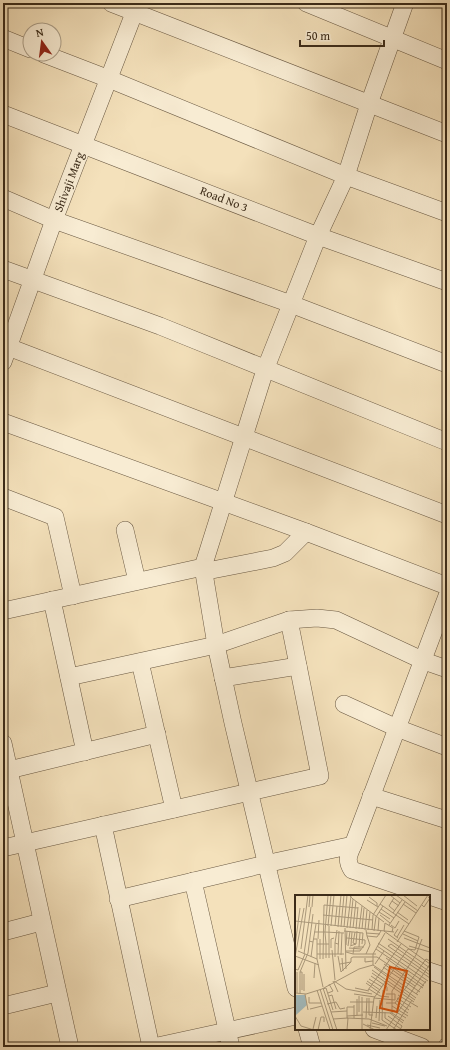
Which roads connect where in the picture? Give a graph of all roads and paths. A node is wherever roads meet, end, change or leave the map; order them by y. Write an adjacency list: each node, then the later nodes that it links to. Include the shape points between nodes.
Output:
1 (111, 3): 4 (street)
2 (306, 3): 6 (street)
3 (406, 3): 6 (street)
4 (137, 7): 10 (street, Shivaji Marg); 11 (street)
5 (3, 38): 7 (street)
6 (393, 39): 8 (street); 11 (street)
7 (22, 45)
8 (447, 60)
9 (62, 61): 10 (street)
10 (109, 79): 14 (street, Shivaji Marg); 15 (street)
11 (369, 104): 13 (street); 15 (street)
12 (3, 114): 14 (street, Road No 3)
13 (447, 134)
14 (84, 144): 18 (street, Shivaji Marg); 19 (street, Road No 3)
15 (346, 176): 17 (street); 19 (street)
16 (3, 198): 18 (street)
17 (447, 213)
18 (54, 220): 21 (street, Shivaji Marg); 23 (street)
19 (318, 236): 22 (street, Road No 3); 23 (street)
20 (3, 268): 21 (street)
21 (32, 280): 24 (street, Shivaji Marg); 26 (street, via 160,326)
22 (447, 282)
23 (290, 304): 25 (street); 26 (street)
24 (5, 351): 28 (street)
25 (447, 364)
26 (265, 370): 28 (street); 29 (street)
27 (3, 422): 31 (street)
28 (245, 437): 31 (street); 32 (street)
29 (447, 442)
30 (3, 497): 38 (street, via 55,517)
31 (222, 501): 34 (street); 35 (street)
32 (447, 515)
33 (125, 530): 36 (street)
34 (306, 532): 35 (street, via 285,553 273,558 212,570); 37 (street)
35 (203, 567): 36 (street); 43 (street)
36 (137, 581): 38 (street)
37 (447, 586)
38 (73, 596): 40 (street)
39 (447, 596): 44 (street)
40 (52, 600): 41 (street); 48 (street)
41 (3, 611)
42 (289, 620): 43 (street); 44 (street, via 336,620); 46 (street)
43 (216, 645): 45 (street); 49 (street)
44 (424, 661): 47 (street); 51 (street)
45 (140, 662): 48 (street); 52 (street)
46 (298, 666): 49 (street); 57 (street, via 320,776)
47 (447, 669)
48 (69, 677): 55 (street)
49 (223, 678): 57 (street)
50 (344, 704): 51 (street)
51 (397, 728): 54 (street); 58 (street)
52 (157, 734): 55 (street); 59 (street)
53 (3, 743): 56 (street)
54 (447, 747)
55 (86, 752): 56 (street)
56 (6, 768): 62 (street)
57 (250, 792): 59 (street); 65 (street)
58 (371, 796): 60 (street); 63 (street)
59 (174, 809): 61 (street)
60 (447, 820)
61 (103, 825): 62 (street); 69 (street)
62 (24, 844): 64 (street); 71 (street)
63 (352, 845): 65 (street); 67 (street, via 347,856 352,870)
64 (3, 848)
65 (265, 864): 66 (street); 73 (street)
66 (193, 881): 69 (street); 80 (street)
67 (426, 895)
68 (430, 896): 70 (street)
69 (118, 900): 84 (street)
70 (447, 902)
71 (41, 922): 72 (street); 77 (street)
72 (3, 932)
73 (290, 938): 76 (street)
74 (430, 971): 75 (street)
75 (447, 977)
76 (295, 980)
77 (57, 993): 78 (street); 83 (street)
78 (3, 1006)
79 (295, 1016): 80 (street)
80 (227, 1030): 84 (street); 85 (street)
81 (307, 1030): 86 (street)
82 (377, 1030): 87 (street)
83 (70, 1047)
84 (152, 1047)
85 (231, 1047)
86 (312, 1047)
87 (422, 1047)

